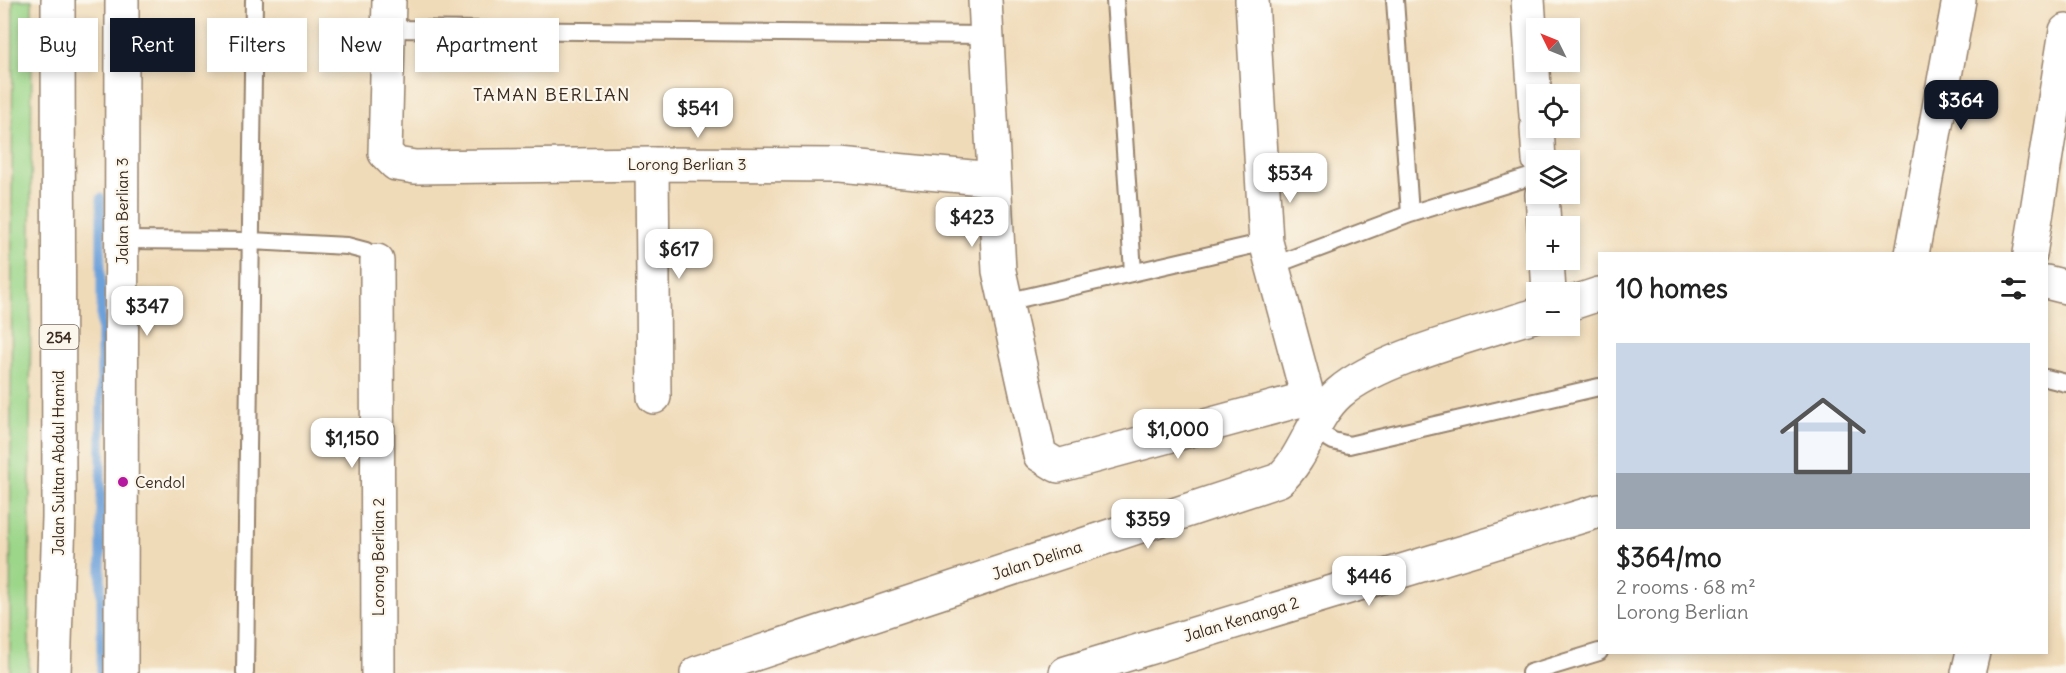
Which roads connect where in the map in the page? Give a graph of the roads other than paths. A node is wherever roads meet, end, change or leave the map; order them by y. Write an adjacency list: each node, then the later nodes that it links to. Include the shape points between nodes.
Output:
1 (58, 0): 41 (street, Jalan Sultan Abdul Hamid / 254, via 59,517)
2 (122, 0): 18 (street, Jalan Berlian 3)
3 (254, 0): 19 (lane)
4 (985, 0): 12 (street)
5 (1115, 0): 24 (lane)
6 (1252, 0): 22 (street)
7 (1395, 0): 17 (lane)
8 (1528, 0): 13 (street)
9 (1958, 0): 20 (street)
10 (388, 14): 12 (lane); 14 (street, Lorong Berlian 3, via 385,153 396,164)
11 (2066, 31): 21 (street)
12 (987, 35): 16 (street)
13 (1534, 84)
14 (652, 164): 16 (street, Lorong Berlian 3, via 839,165); 34 (street)
15 (1526, 177): 17 (lane)
16 (994, 179): 29 (street, via 999,271)
17 (1410, 214): 22 (lane)
18 (122, 240): 19 (lane); 42 (street, Jalan Berlian 3)
19 (251, 241): 23 (lane, via 348,246 366,251); 43 (lane)
20 (1912, 252)
21 (2030, 252)
22 (1269, 254): 24 (lane); 35 (street)
23 (377, 261): 44 (street, Lorong Berlian 2)
24 (1133, 272): 29 (lane)
25 (2048, 282): 26 (street)
26 (2066, 287)
27 (1598, 294): 28 (street)
28 (1580, 300)
29 (1006, 302): 35 (street, via 1040,455 1058,466)
30 (1526, 318): 35 (street, Jalan Delima, via 1385,365 1339,393)
31 (2048, 378): 32 (lane)
32 (2066, 383)
33 (1598, 387): 35 (lane, via 1349,445 1333,441)
34 (654, 397)
35 (1314, 414): 39 (street, Jalan Delima, via 1294,467 1279,480)
36 (1598, 511): 40 (street, Jalan Kenanga 2)
37 (1598, 652): 47 (lane)
38 (1973, 654): 48 (street)
39 (772, 661): 45 (street, Jalan Delima)
40 (1127, 663): 46 (street, Jalan Kenanga 2)
41 (54, 673)
42 (121, 673)
43 (245, 673)
44 (378, 673)
45 (697, 673)
46 (1066, 673)
47 (1530, 673)
48 (1968, 673)

